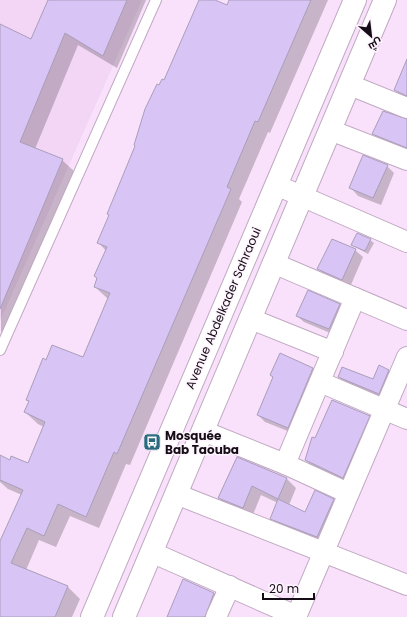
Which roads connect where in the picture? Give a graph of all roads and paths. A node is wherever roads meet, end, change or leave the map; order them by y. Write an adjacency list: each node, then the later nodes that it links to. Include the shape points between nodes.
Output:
1 (156, 0): 15 (lane)
2 (356, 0): 8 (main road, Avenue Abdelkader Sahraoui)
3 (385, 0): 4 (main road)
4 (350, 85): 5 (street); 6 (main road)
5 (407, 108)
6 (330, 130): 7 (street); 9 (main road)
7 (407, 160)
8 (276, 185): 9 (street); 30 (main road, Avenue Abdelkader Sahraoui)
9 (302, 197): 10 (street); 11 (main road)
10 (407, 242)
11 (273, 263): 12 (street); 13 (main road)
12 (355, 298): 14 (street); 16 (street)
13 (251, 319): 16 (street); 21 (main road)
14 (407, 320)
15 (0, 350)
16 (333, 352): 18 (street)
17 (407, 357): 19 (street)
18 (320, 382): 19 (street); 22 (street)
19 (386, 410): 20 (street); 23 (street)
20 (407, 419)
21 (203, 431): 22 (street); 24 (main road)
22 (285, 464): 23 (street)
23 (348, 493): 26 (street)
24 (176, 494): 25 (main road); 26 (street)
25 (151, 552): 28 (street); 31 (main road)
26 (324, 552): 27 (street); 29 (street)
27 (407, 585)
28 (230, 586): 29 (street); 32 (street)
29 (296, 616)
30 (92, 617)
31 (124, 617)
32 (216, 617)

